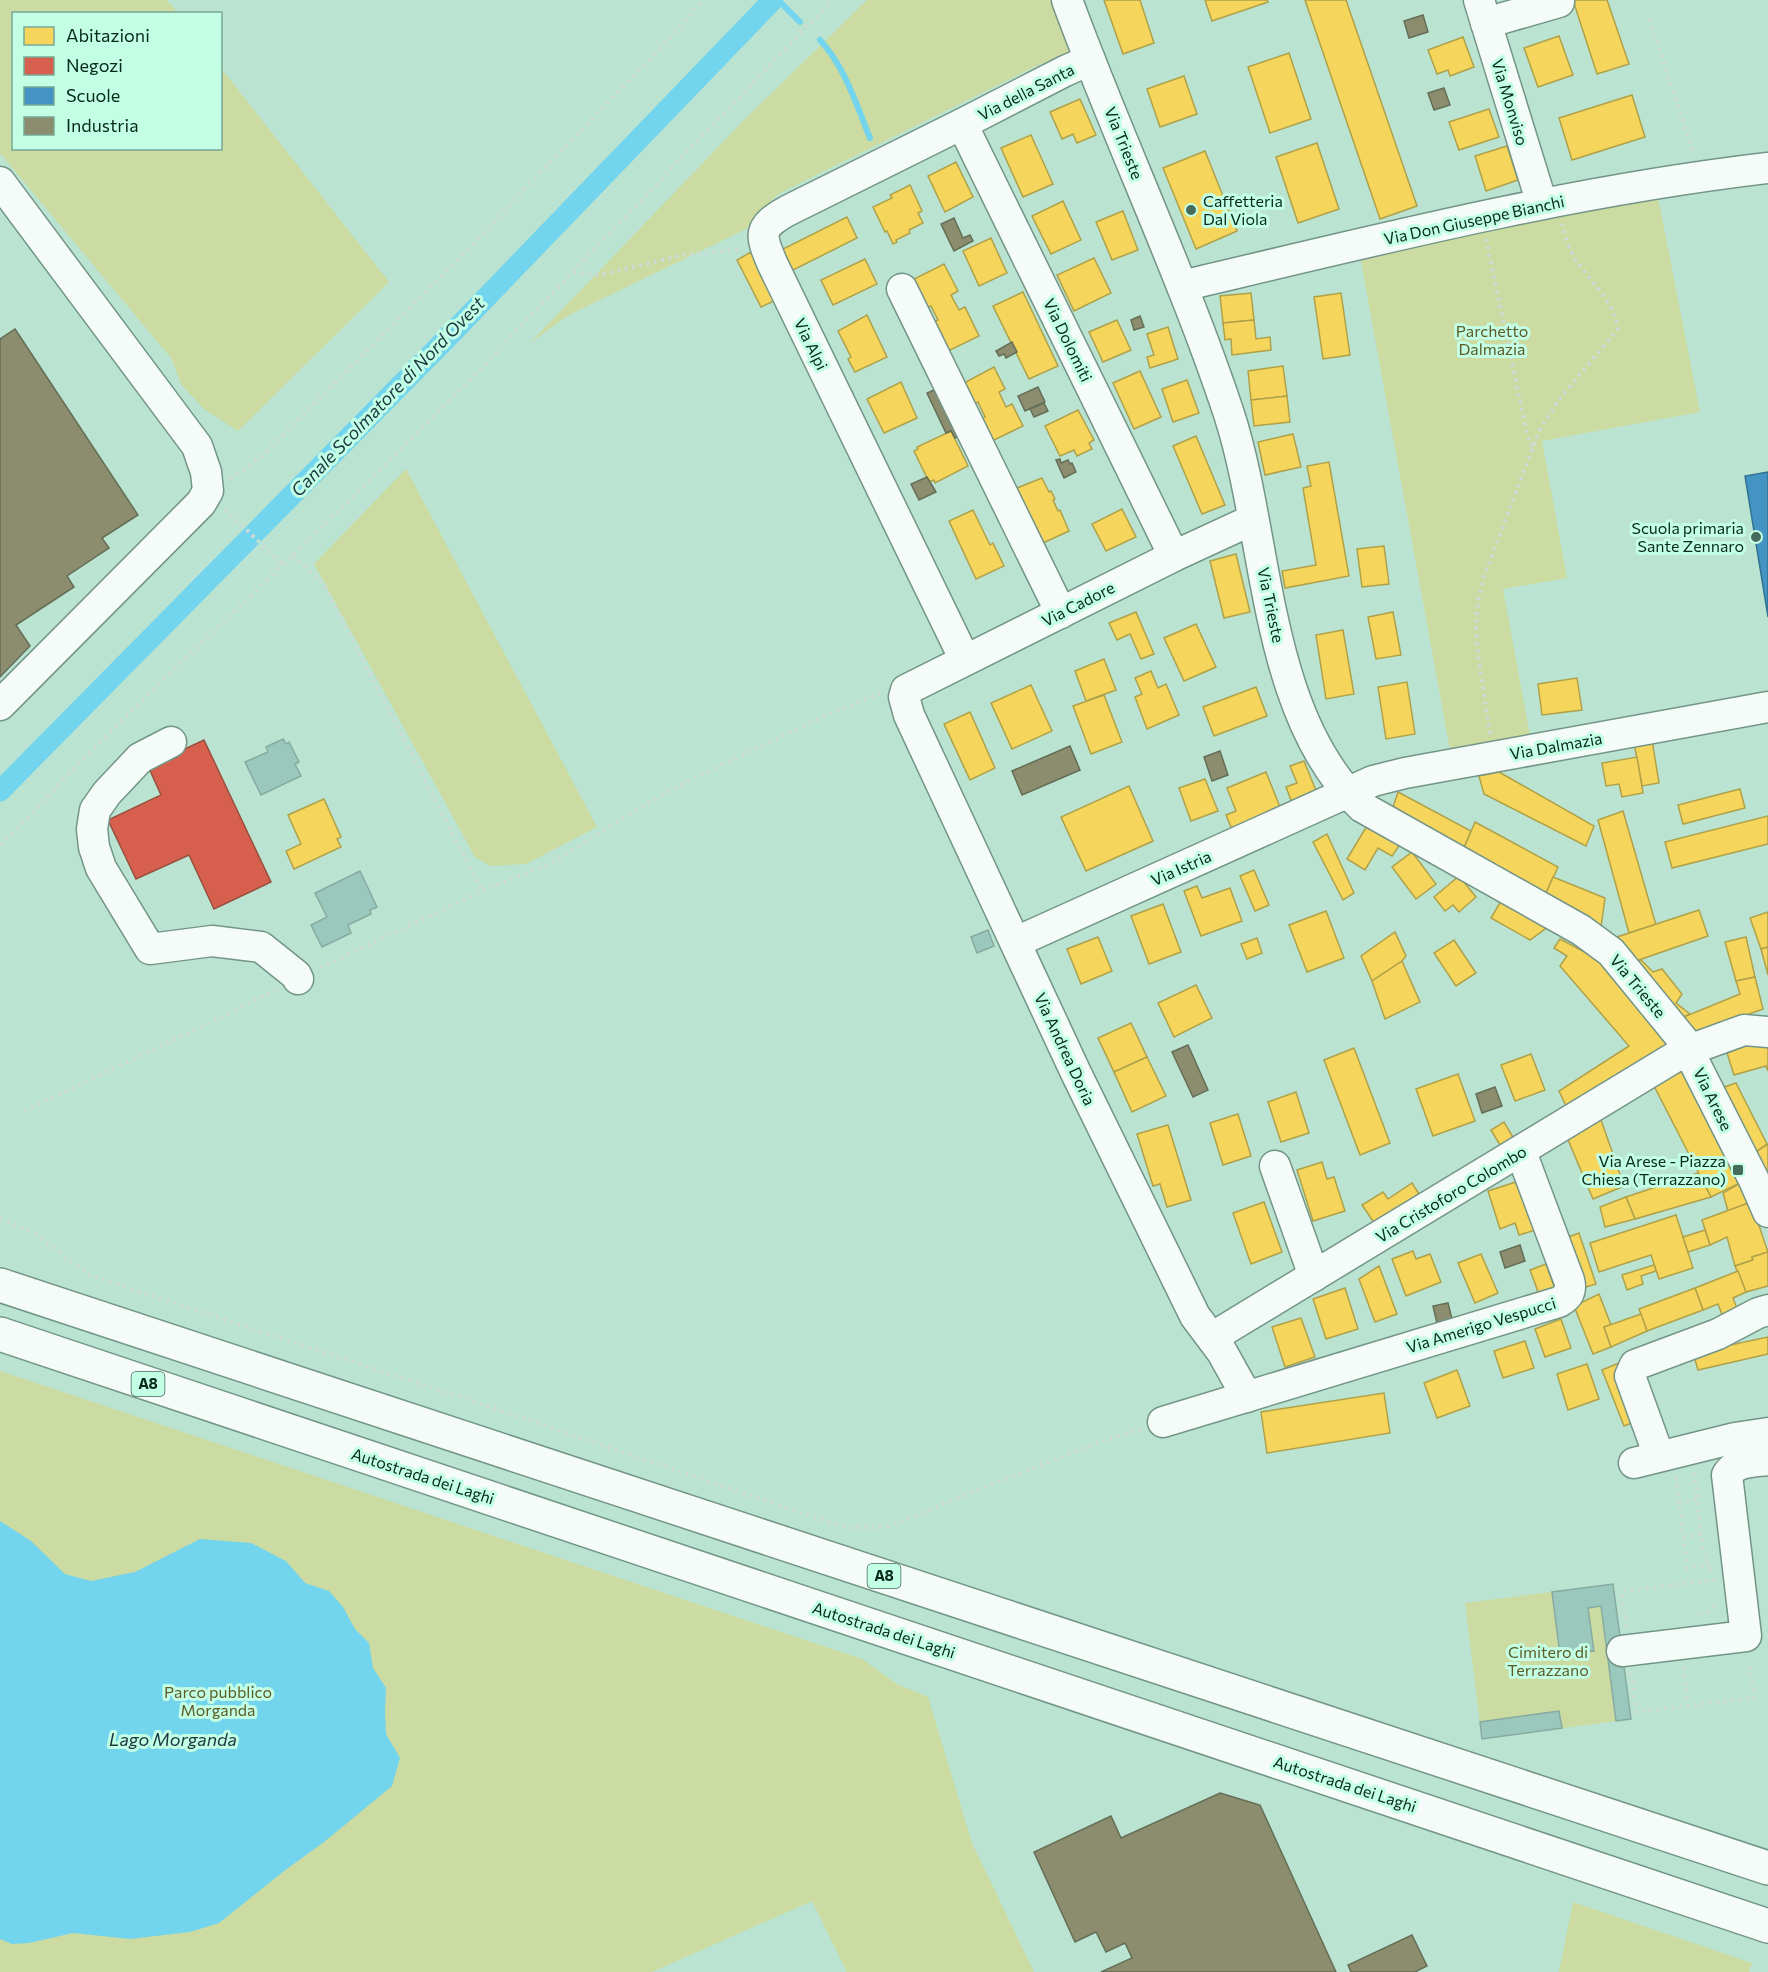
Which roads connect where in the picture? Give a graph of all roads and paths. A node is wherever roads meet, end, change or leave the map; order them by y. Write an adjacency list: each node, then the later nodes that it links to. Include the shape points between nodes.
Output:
1 (704, 0): 19 (path, via 480,236 263,455)
2 (832, 0): 15 (path)
3 (1067, 0): 7 (street, Via Trieste)
4 (1559, 2): 5 (street)
5 (1483, 12): 12 (street, Via Monviso)
6 (1650, 19): 10 (path)
7 (1090, 60): 8 (street, Via della Santa); 16 (street, Via Trieste)
8 (963, 124): 14 (street, via 770,221 764,230); 23 (street, Via Dolomiti)
9 (1768, 168): 10 (street, Via Don Giuseppe Bianchi)
10 (1701, 176): 12 (street, Via Don Giuseppe Bianchi)
11 (0, 182): 19 (street, via 197,446)
12 (1548, 203): 13 (street, Via Don Giuseppe Bianchi); 18 (path, via 1574,258 1612,308 1618,329 1561,397)
13 (1481, 218): 16 (street, Via Don Giuseppe Bianchi); 18 (path)
14 (764, 245): 15 (path, via 682,255 600,275); 26 (street, Via Alpi)
15 (573, 272): 22 (path)
16 (1182, 286): 21 (street, Via Trieste, via 1229,415)
17 (902, 289): 25 (street)
18 (1532, 447): 30 (path, via 1478,600 1478,654)
19 (208, 491): 28 (street, via 201,503)
20 (228, 512): 24 (path)
21 (1252, 520): 23 (street, Via Cadore); 32 (street, Via Trieste, via 1289,682 1317,752)
22 (292, 556): 24 (path); 34 (path, via 322,581)
23 (1173, 556): 25 (street, Via Cadore)
24 (283, 565): 33 (path)
25 (1061, 612): 26 (street, Via Cadore)
26 (965, 660): 27 (street, Via Cadore)
27 (906, 690): 34 (path, via 879,693 835,711 686,782 551,863); 35 (street, Via Andrea Doria, via 909,715)
28 (0, 705)
29 (1768, 707): 32 (street, Via Dalmazia, via 1405,774 1373,781)
30 (1491, 740)
31 (171, 742): 36 (street, via 140,758 95,810 92,829 101,868 150,949 212,941 261,947)
32 (1347, 794): 35 (street, Via Istria); 38 (street, Via Trieste, via 1362,807 1605,947)
33 (0, 845)
34 (482, 891): 36 (path)
35 (1016, 942): 48 (street, Via Andrea Doria, via 1195,1316)
36 (298, 979): 39 (path)
37 (1768, 1032): 38 (street, Via Cristoforo Colombo, via 1744,1030)
38 (1689, 1050): 40 (street, Via Cristoforo Colombo); 42 (street, Via Arese)
39 (24, 1111)
40 (1521, 1152): 44 (street, Via Cristoforo Colombo); 49 (street, Via Amerigo Vespucci, via 1569,1280 1570,1293 1566,1298)
41 (1275, 1166): 44 (street)
42 (1768, 1208)
43 (0, 1218): 50 (path, via 32,1232 89,1275 847,1528 886,1527 1096,1443)
44 (1314, 1276): 48 (street, Via Cristoforo Colombo)
45 (0, 1285): 62 (highway, A8)
46 (1768, 1310): 53 (street, via 1718,1334 1635,1365 1630,1377)
47 (0, 1334): 63 (highway, Autostrada dei Laghi / A8)
48 (1213, 1339): 49 (street, Via Andrea Doria)
49 (1247, 1397): 50 (street)
50 (1163, 1422)
51 (1768, 1433): 53 (street, via 1735,1438)
52 (1768, 1460): 58 (street, via 1737,1465 1727,1476)
53 (1656, 1462): 55 (path)
54 (1697, 1499): 55 (path)
55 (1679, 1502): 57 (path)
56 (1701, 1534): 57 (path)
57 (1683, 1537): 58 (path, via 1687,1568)
58 (1738, 1562): 59 (street, via 1746,1636)
59 (1681, 1644): 60 (street); 61 (path)
60 (1622, 1651)
61 (1688, 1706)
62 (1768, 1868)
63 (1768, 1926)

